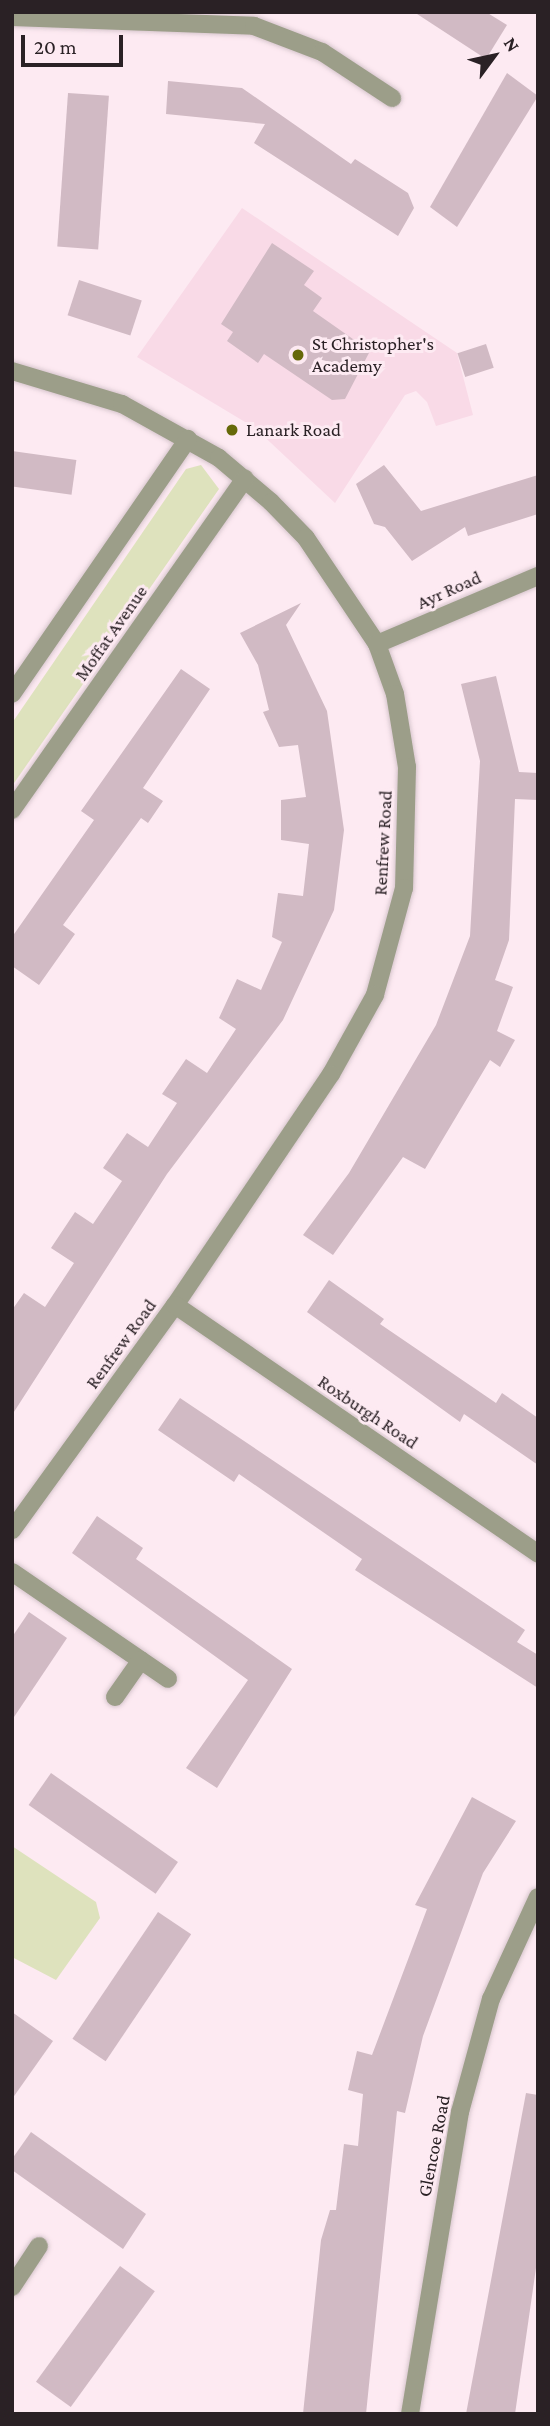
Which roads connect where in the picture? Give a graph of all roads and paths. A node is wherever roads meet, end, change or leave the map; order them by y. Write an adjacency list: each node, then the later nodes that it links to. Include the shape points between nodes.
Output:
1 (12, 17): 2 (street, via 254,26 322,52)
2 (392, 98)
3 (12, 371): 4 (street, Renfrew Road, via 122,404)
4 (188, 439): 5 (street, Renfrew Road); 8 (street)
5 (245, 479): 7 (street, Renfrew Road, via 306,538); 9 (street, Moffat Avenue)
6 (538, 576): 7 (street, Ayr Road)
7 (377, 644): 10 (street, Renfrew Road, via 395,694 407,767 404,888 395,938 375,995 331,1073)
8 (12, 694)
9 (12, 810)
10 (175, 1305): 11 (street, Renfrew Road); 12 (street, Roxburgh Road)
11 (12, 1530)
12 (538, 1554)
13 (12, 1572): 14 (street)
14 (141, 1660): 15 (street); 16 (street)
15 (168, 1679)
16 (114, 1697)
17 (538, 1897): 20 (street, Glencoe Road, via 491,1999 460,2112)
18 (39, 2246): 19 (street)
19 (12, 2287)
20 (410, 2414)

